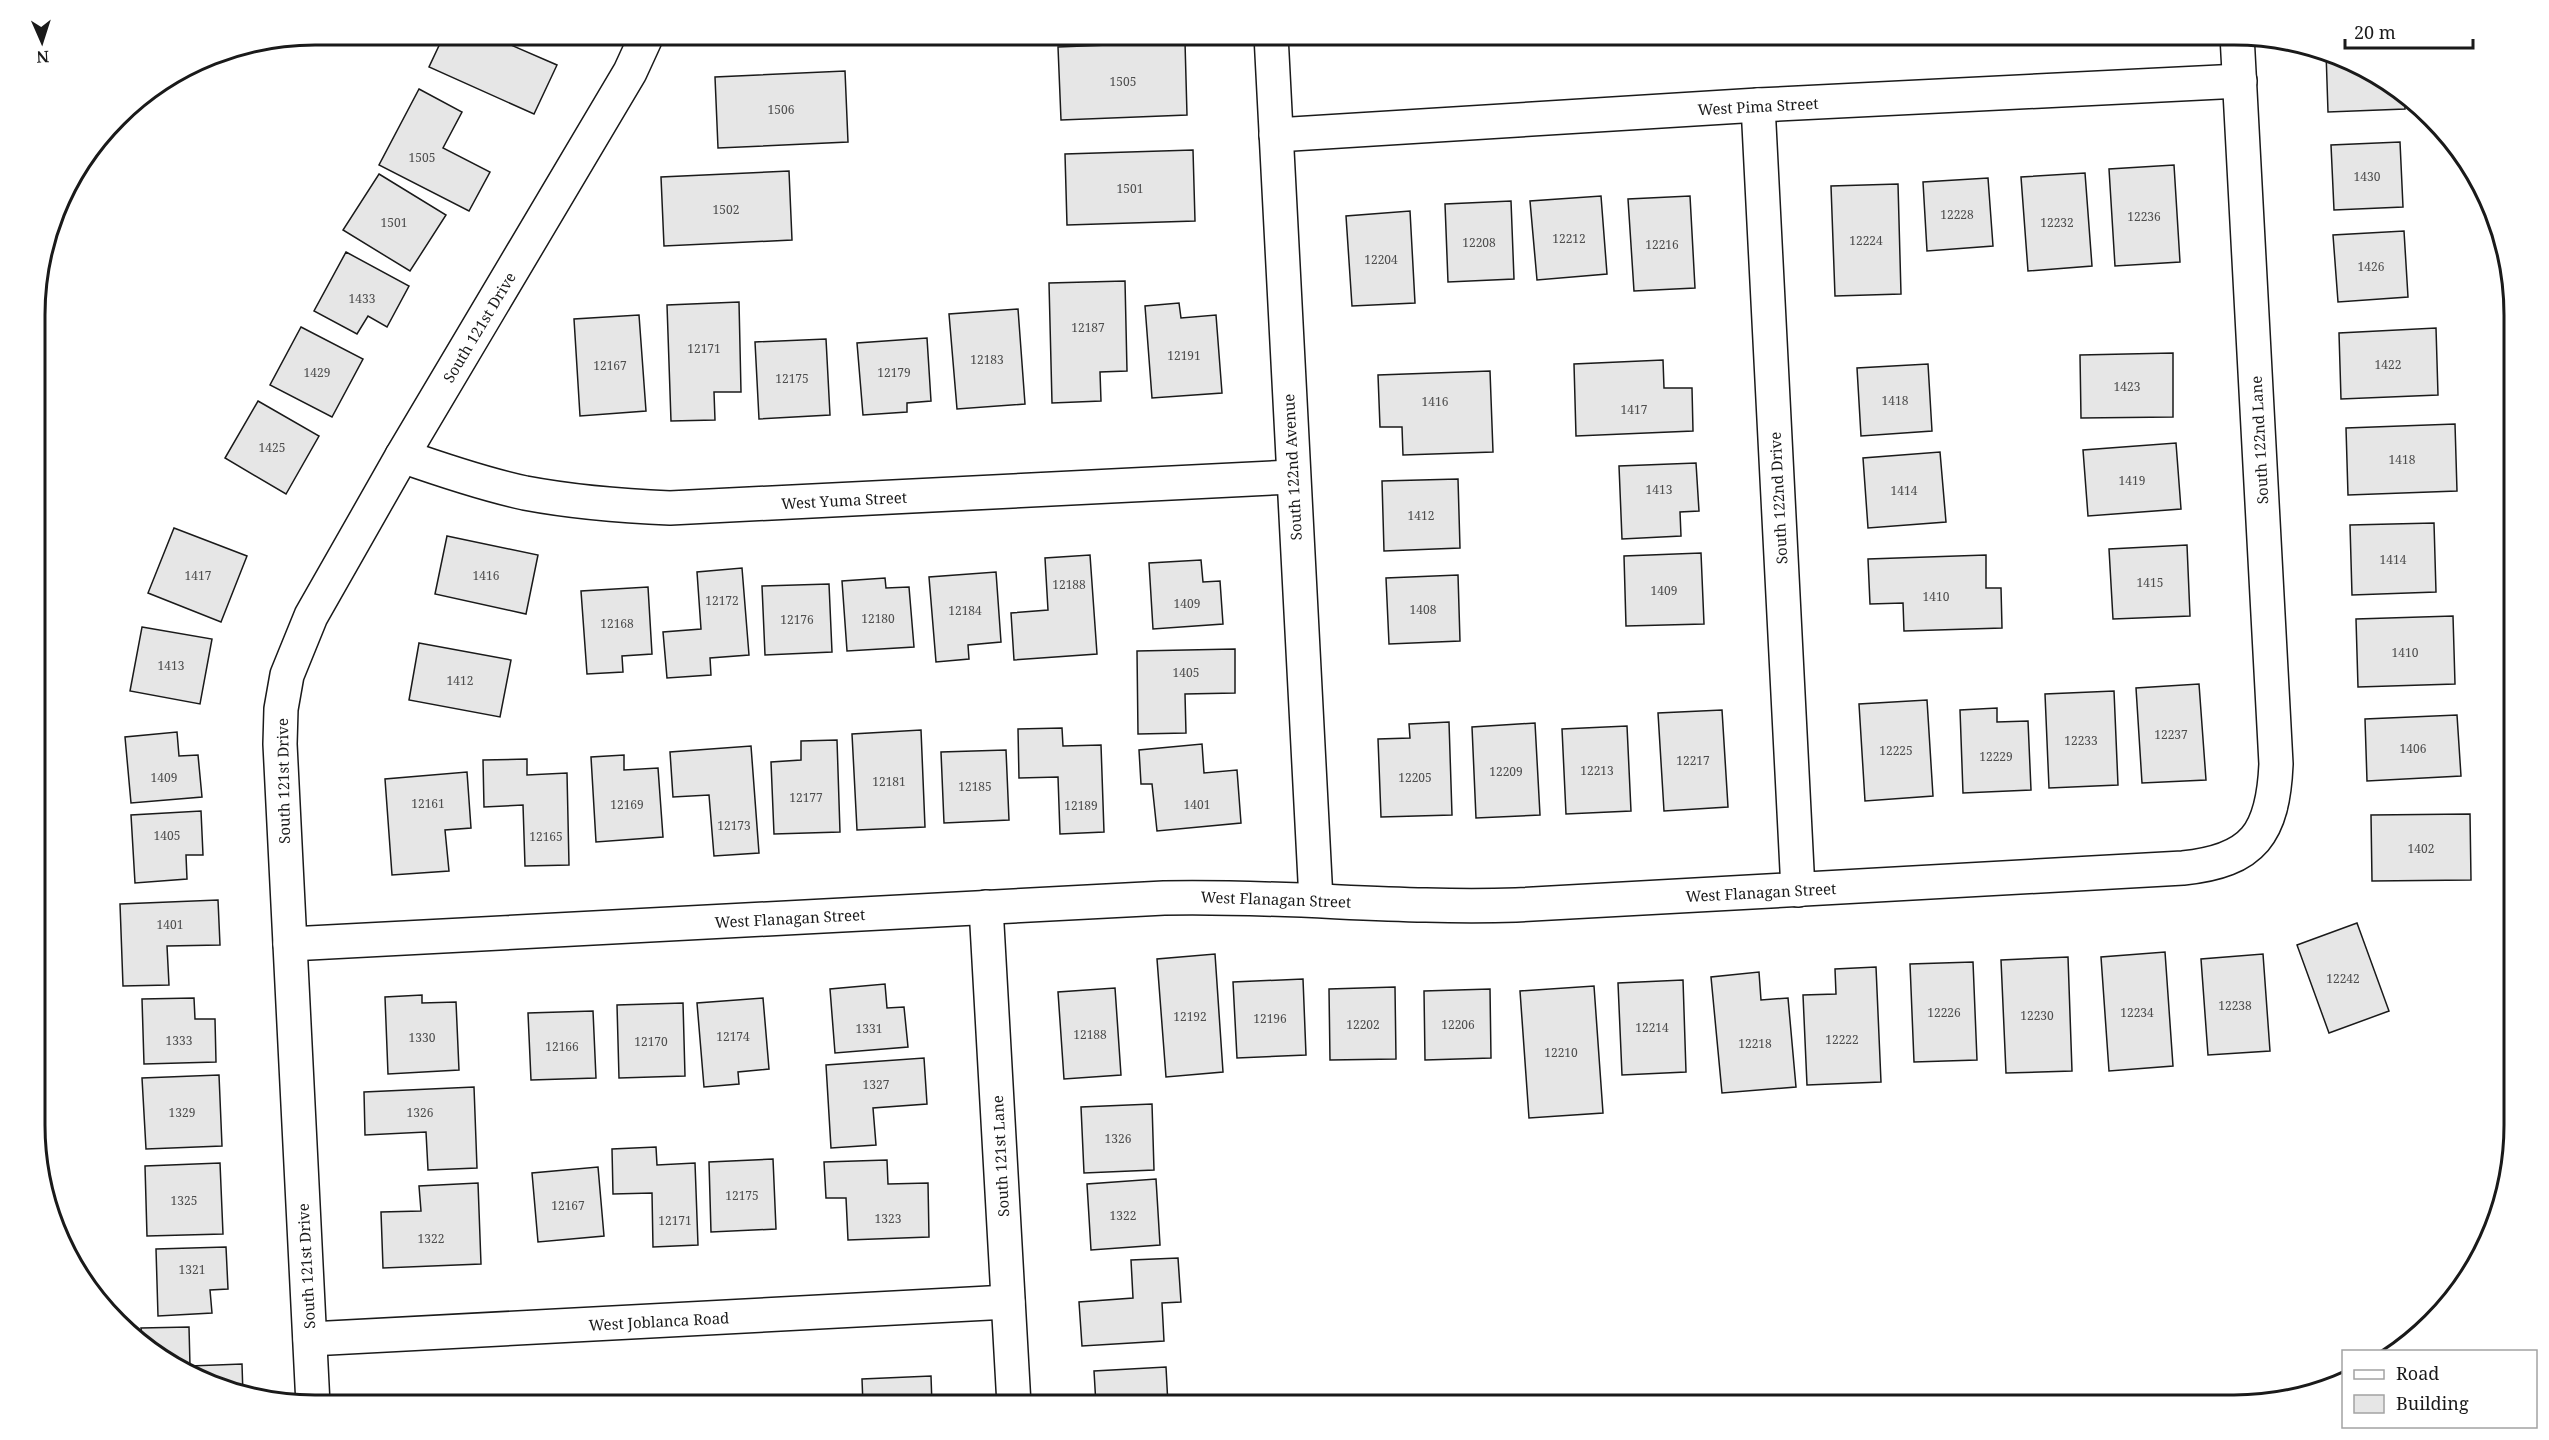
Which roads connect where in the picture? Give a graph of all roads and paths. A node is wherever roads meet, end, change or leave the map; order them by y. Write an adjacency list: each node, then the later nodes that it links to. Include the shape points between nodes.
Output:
1 (642, 45): 7 (street, South 121st Drive, via 630,72)
2 (1272, 45): 6 (street, South 122nd Avenue)
3 (2238, 45): 4 (street, South 122nd Lane)
4 (2240, 81): 5 (street, West Pima Street); 9 (street, South 122nd Lane, via 2276,764 2269,817)
5 (1758, 105): 6 (street, West Pima Street); 10 (street, South 122nd Drive)
6 (1276, 135): 8 (street, South 122nd Avenue)
7 (402, 456): 8 (street, West Yuma Street, via 524,492 621,506 670,508); 13 (street, South 121st Drive, via 311,616 287,675 280,744)
8 (1292, 477): 11 (street, South 122nd Avenue)
9 (2255, 841): 10 (street, West Flanagan Street, via 2233,857 2208,866)
10 (1798, 890): 11 (street, West Flanagan Street, via 1481,907)
11 (1316, 900): 12 (street, West Flanagan Street, via 1212,897)
12 (987, 907): 13 (street, West Flanagan Street); 14 (street, South 121st Lane)
13 (290, 944): 15 (street, South 121st Drive)
14 (1008, 1302): 15 (street, West Joblanca Road); 17 (street, South 121st Lane)
15 (310, 1339): 16 (street, South 121st Drive)
16 (313, 1395)
17 (1013, 1395)

